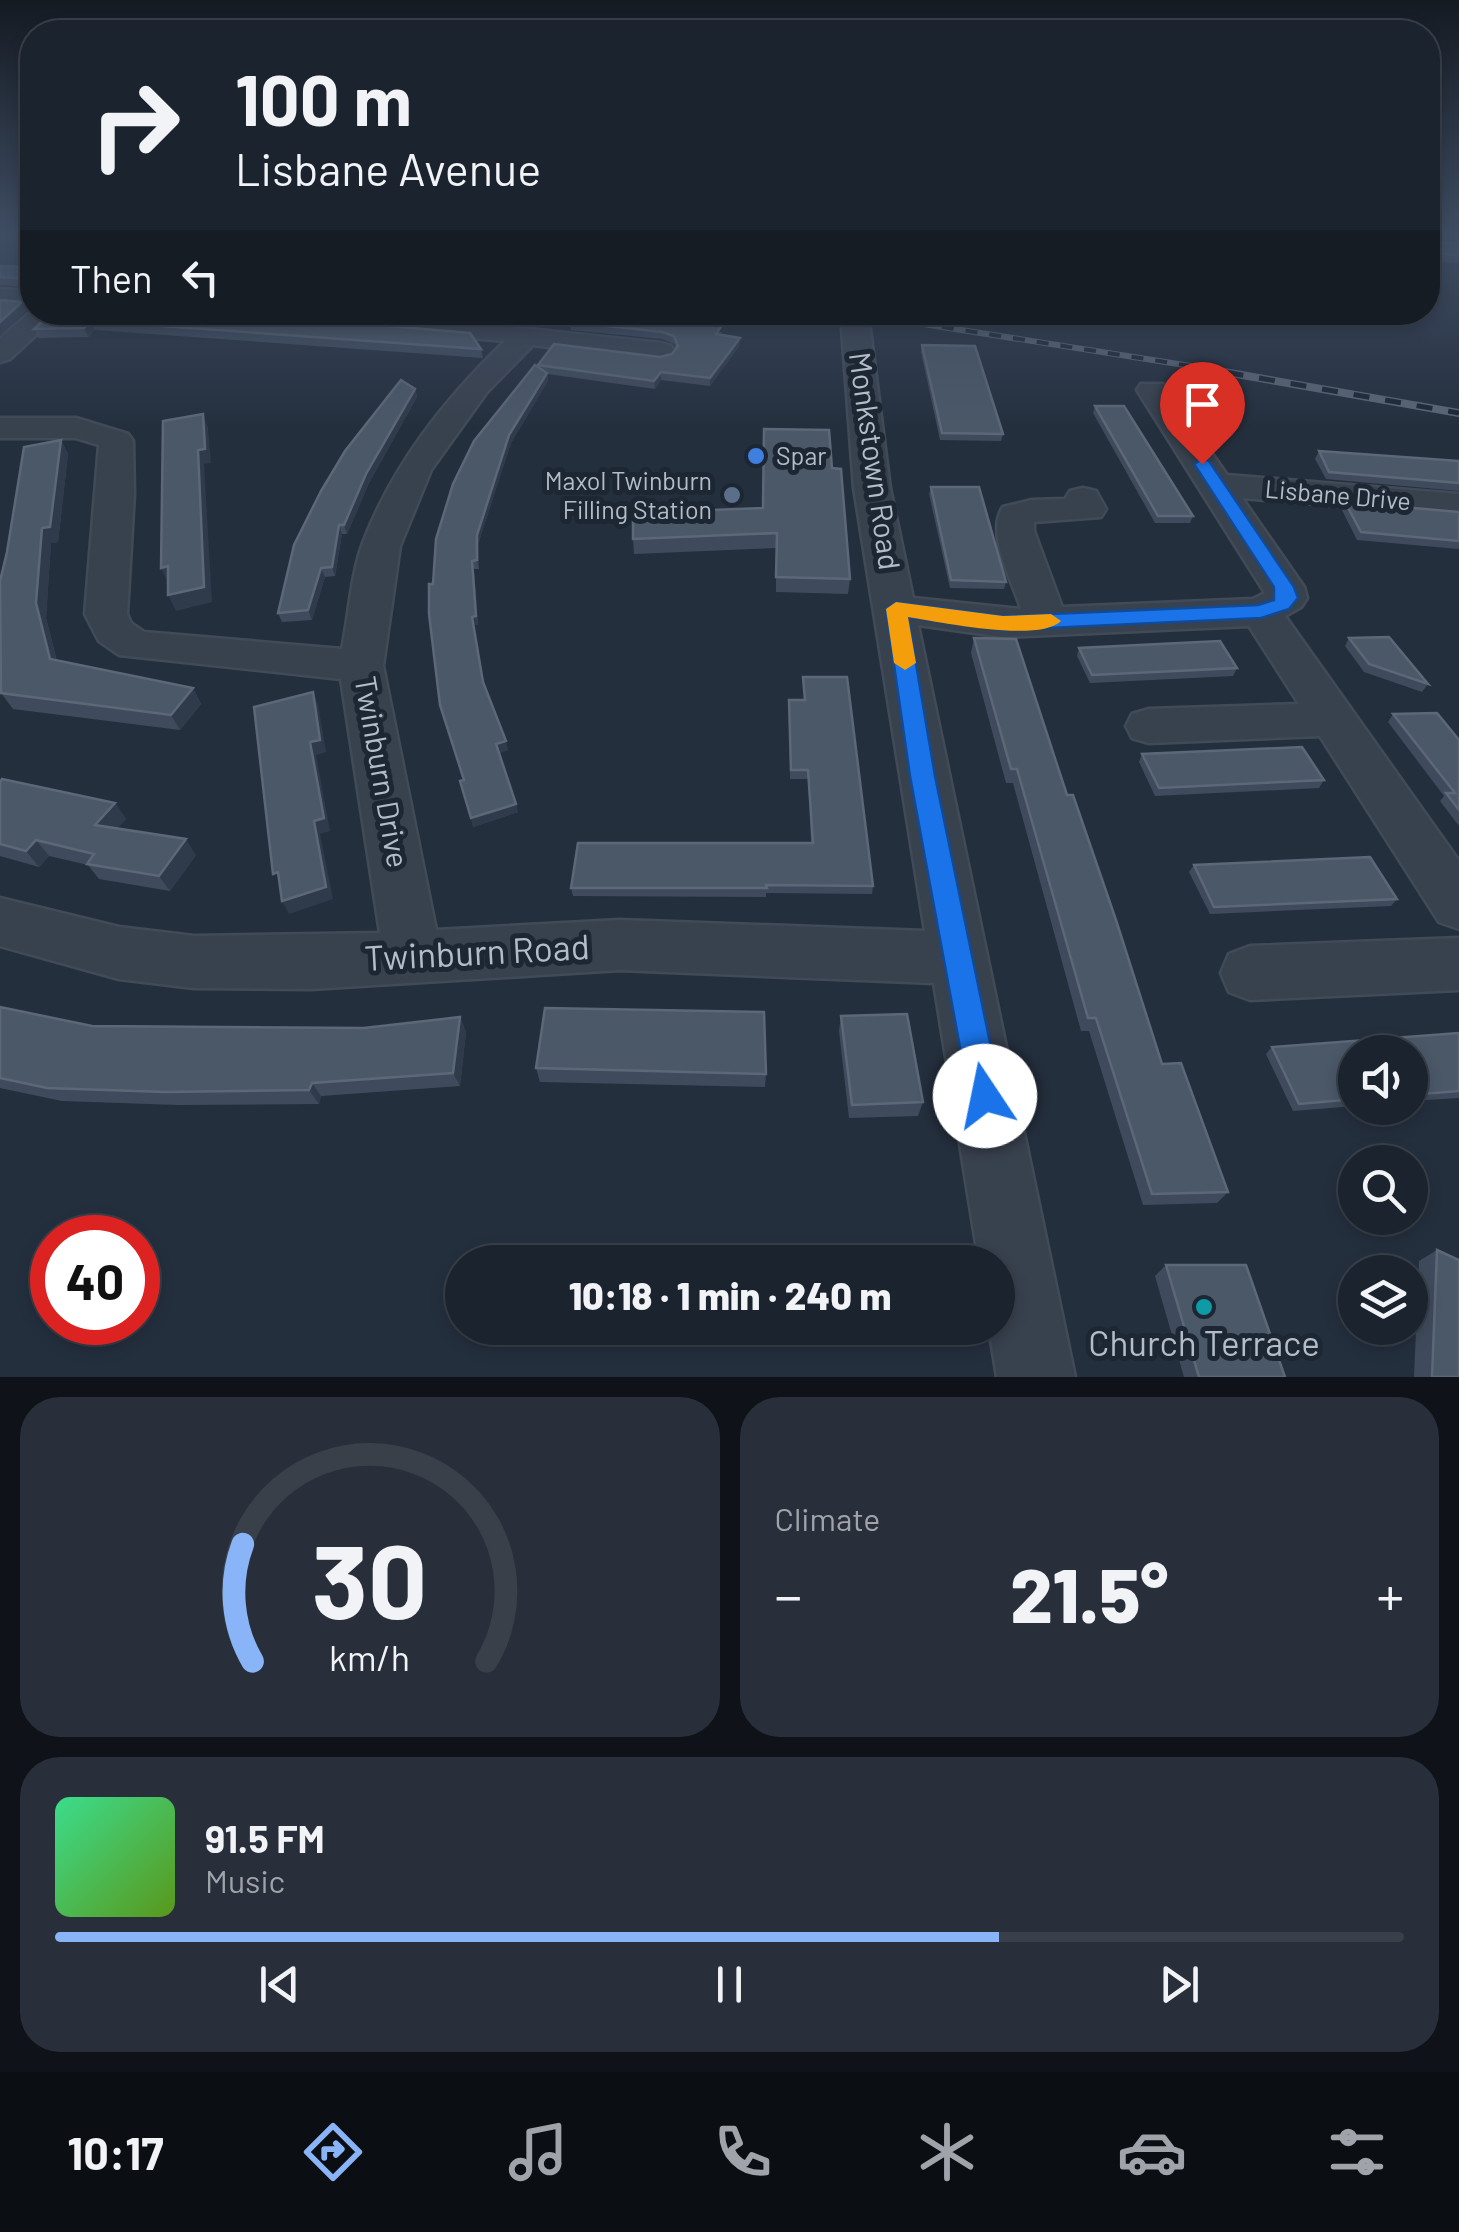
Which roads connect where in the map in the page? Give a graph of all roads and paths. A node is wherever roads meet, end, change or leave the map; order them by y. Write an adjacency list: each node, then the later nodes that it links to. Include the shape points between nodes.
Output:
1 (33, 325): 6 (street)
2 (413, 325): 4 (street)
3 (856, 325): 12 (street, Monkstown Road, via 872,488)
4 (527, 335): 5 (street); 15 (street, Twinburn Drive, via 476,386 400,494 381,546)
5 (661, 352)
6 (0, 354)
7 (1152, 390): 9 (street)
8 (0, 428): 15 (street, via 88,430 116,441 106,614 114,631 134,646)
9 (1217, 485): 11 (street, Lisbane Drive); 13 (street, via 1284,587 1287,598)
10 (1083, 499): 14 (street, via 1088,509 1016,516 1015,531)
11 (1459, 505)
12 (896, 609): 14 (street, via 1003,623); 21 (street, Monkstown Road)
13 (1261, 612): 14 (street); 16 (street)
14 (1046, 621)
15 (361, 666): 20 (street, Twinburn Drive)
16 (1334, 720): 17 (street); 18 (street)
17 (1149, 726)
18 (1459, 905)
19 (0, 922): 20 (street, Twinburn Road, via 119,953 194,962)
20 (414, 958): 21 (street, Twinburn Road, via 620,945)
21 (958, 958): 24 (street, Monkstown Road)
22 (1459, 964): 23 (street)
23 (1250, 973)
24 (1036, 1377)

